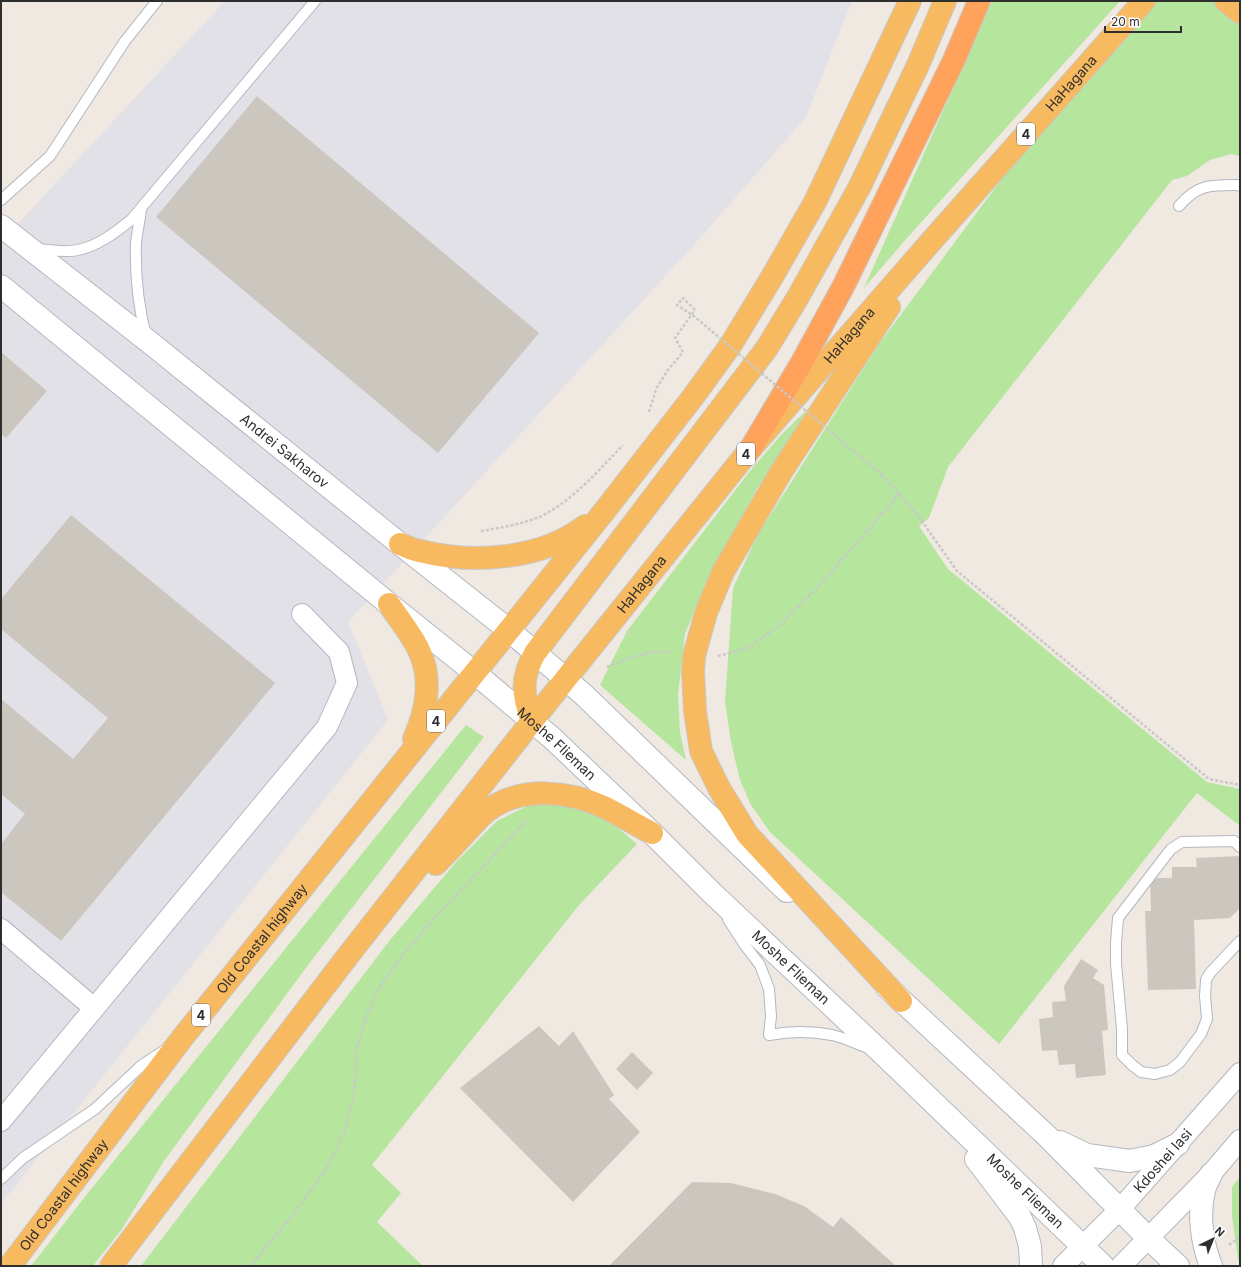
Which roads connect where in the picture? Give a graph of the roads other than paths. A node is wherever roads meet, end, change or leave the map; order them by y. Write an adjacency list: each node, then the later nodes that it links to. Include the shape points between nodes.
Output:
1 (157, 1): 12 (lane, via 125,40 50,156)
2 (315, 1): 14 (lane)
3 (899, 1): 10 (highway)
4 (910, 1): 10 (highway, 4)
5 (945, 1): 26 (highway, via 859,188 767,348)
6 (979, 1): 20 (highway, via 954,60 843,287)
7 (1144, 1): 16 (highway, HaHagana / 4)
8 (1226, 1): 9 (highway)
9 (1240, 12)
10 (893, 40): 21 (highway, 4, via 815,202 730,346)
11 (1240, 186): 13 (lane, via 1213,184 1196,191)
12 (1, 200)
13 (1179, 206)
14 (141, 209): 17 (lane, via 113,234 78,250); 19 (lane, via 136,242 136,284 140,314)
15 (1, 226): 17 (main road, Andrei Sakharov)
16 (935, 237): 20 (highway, HaHagana / 4); 37 (highway, via 781,472 724,572 706,613 694,656 693,672 701,751 723,795 747,834)
17 (28, 248): 19 (main road, Andrei Sakharov)
18 (1, 286): 23 (main road)
19 (148, 341): 22 (main road, Andrei Sakharov)
20 (751, 448): 28 (highway, HaHagana / 4)
21 (606, 509): 22 (highway, via 562,541 509,556 453,557 418,551); 25 (highway, 4)
22 (400, 544): 25 (main road, Andrei Sakharov)
23 (389, 604): 27 (main road); 30 (highway, via 419,650 426,670 427,701 421,723)
24 (302, 614): 38 (street, via 339,652 347,683 327,727)
25 (510, 630): 26 (main road, Andrei Sakharov); 27 (highway, 4)
26 (535, 653): 28 (main road, Andrei Sakharov); 29 (highway, via 524,680 524,692)
27 (475, 673): 29 (main road, Moshe Flieman); 30 (highway, Old Coastal highway / 4)
28 (565, 678): 29 (highway, 4); 37 (main road)
29 (532, 721): 31 (main road, Moshe Flieman); 36 (highway, 4)
30 (398, 769): 39 (highway, Old Coastal highway / 4)
31 (652, 833): 33 (main road, Moshe Flieman); 36 (highway, via 605,808 575,797 553,794 514,797 487,811)
32 (1240, 847): 35 (lane, via 1234,841 1182,842 1171,849 1118,918 1116,964 1122,1055 1131,1064 1141,1072 1155,1074 1170,1070 1180,1062 1201,1034 1207,1019 1206,980)
33 (711, 892): 40 (main road, Moshe Flieman); 40 (lane, via 760,965 769,989 769,1035 815,1032)
34 (1, 929): 38 (street)
35 (1240, 941)
36 (347, 957): 53 (highway, 4)
37 (901, 1001): 44 (main road)
38 (94, 1008): 43 (street)
39 (183, 1037): 48 (lane, via 142,1065 95,1109 23,1158); 52 (highway, Old Coastal highway / 4)
40 (882, 1052): 42 (main road, Moshe Flieman)
41 (1240, 1074): 46 (street, Kdoshei Iasi)
42 (941, 1111): 51 (main road, Moshe Flieman); 54 (main road, via 1020,1217 1030,1246)
43 (1, 1122)
44 (1048, 1137): 46 (main road, via 1087,1155 1130,1161 1154,1156); 49 (main road)
45 (1240, 1140): 47 (street)
46 (1178, 1144): 49 (street, Kdoshei Iasi)
47 (1211, 1174): 50 (street); 59 (main road, via 1204,1190 1201,1216)
48 (1, 1179)
49 (1120, 1209): 50 (main road); 51 (street, Kdoshei Iasi)
50 (1148, 1238): 57 (street); 58 (main road)
51 (1083, 1246): 55 (street, Kdoshei Iasi); 56 (main road, Moshe Flieman)
52 (10, 1266)
53 (111, 1266)
54 (1031, 1266)
55 (1063, 1266)
56 (1103, 1266)
57 (1121, 1266)
58 (1178, 1266)
59 (1211, 1266)

